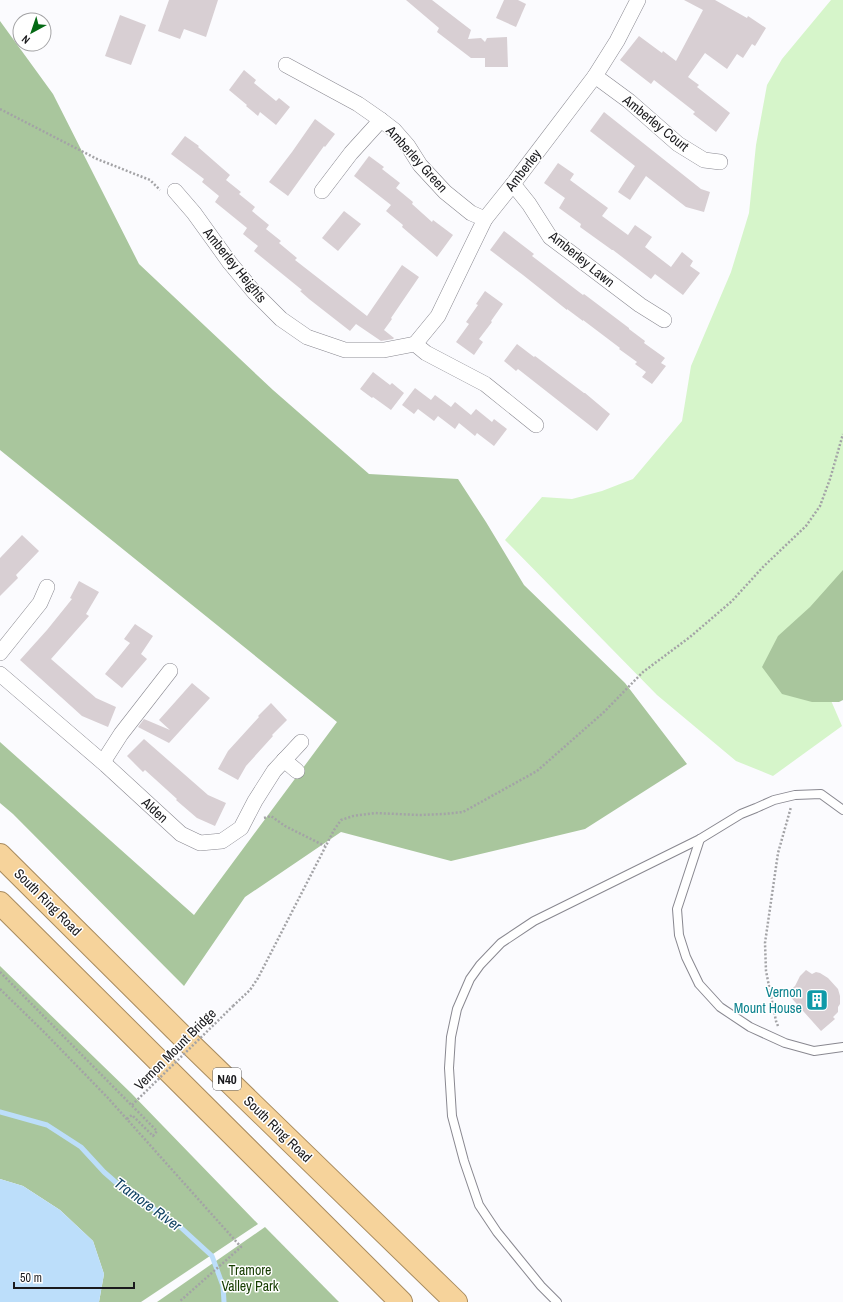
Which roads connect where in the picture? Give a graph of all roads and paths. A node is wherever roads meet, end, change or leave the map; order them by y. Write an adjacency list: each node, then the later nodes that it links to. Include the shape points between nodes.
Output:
1 (638, 0): 3 (street, Amberley)
2 (286, 65): 5 (street, Amberley Green, via 358,104)
3 (595, 76): 6 (street, Amberley Court, via 629,101 678,144 704,160); 7 (street, Amberley)
4 (0, 110): 8 (path, via 97,159 150,180 161,191)
5 (381, 120): 9 (street); 10 (street, Amberley Green, via 394,130 420,165 445,192 471,213)
6 (720, 162)
7 (513, 184): 10 (street, Amberley); 11 (street, Amberley Lawn, via 550,236 640,305)
8 (175, 191): 12 (street, Amberley Heights, via 254,292 279,317 308,337 345,350 384,350)
9 (322, 191)
10 (485, 219): 12 (street, Amberley, via 438,316)
11 (664, 320)
12 (415, 344): 13 (street, via 426,353 485,384)
13 (536, 425)
14 (843, 434): 27 (path, Vernon Mount Bridge, via 820,506 806,526 732,601 643,672 604,712 537,771 463,812 419,815 375,813 341,820)
15 (47, 587): 16 (street, via 40,603)
16 (0, 653)
17 (170, 671): 21 (street, via 120,734)
18 (0, 674): 21 (street, Alden)
19 (301, 742): 20 (street, Alden)
20 (284, 760): 22 (street); 25 (street, Alden, via 255,801)
21 (102, 762): 25 (street, Alden, via 181,834 200,843 222,841)
22 (297, 771)
23 (795, 795): 24 (lane, via 820,794); 26 (lane, via 774,800 741,814); 32 (path, via 778,853 765,943 766,972 776,1021)
24 (843, 810)
25 (241, 828): 27 (path, via 271,816 285,826)
26 (700, 839): 32 (lane, via 677,909 679,935 686,957 699,984 720,1007 750,1027); 39 (lane, via 534,921 501,944 470,979 457,1010 451,1037 449,1068 452,1116 479,1205 502,1238)
27 (326, 846): 34 (path, Vernon Mount Bridge, bridge, via 250,990)
28 (0, 855): 38 (highway, South Ring Road / N40)
29 (0, 903): 37 (highway, N40)
30 (0, 972): 34 (path)
31 (0, 989): 35 (path)
32 (785, 1043): 33 (lane, via 814,1051)
33 (843, 1048)
34 (132, 1105): 35 (path, via 157,1132 153,1136 132,1114)
35 (127, 1119): 36 (path, via 241,1247)
36 (179, 1302)
37 (401, 1302)
38 (456, 1302)
39 (557, 1302)

